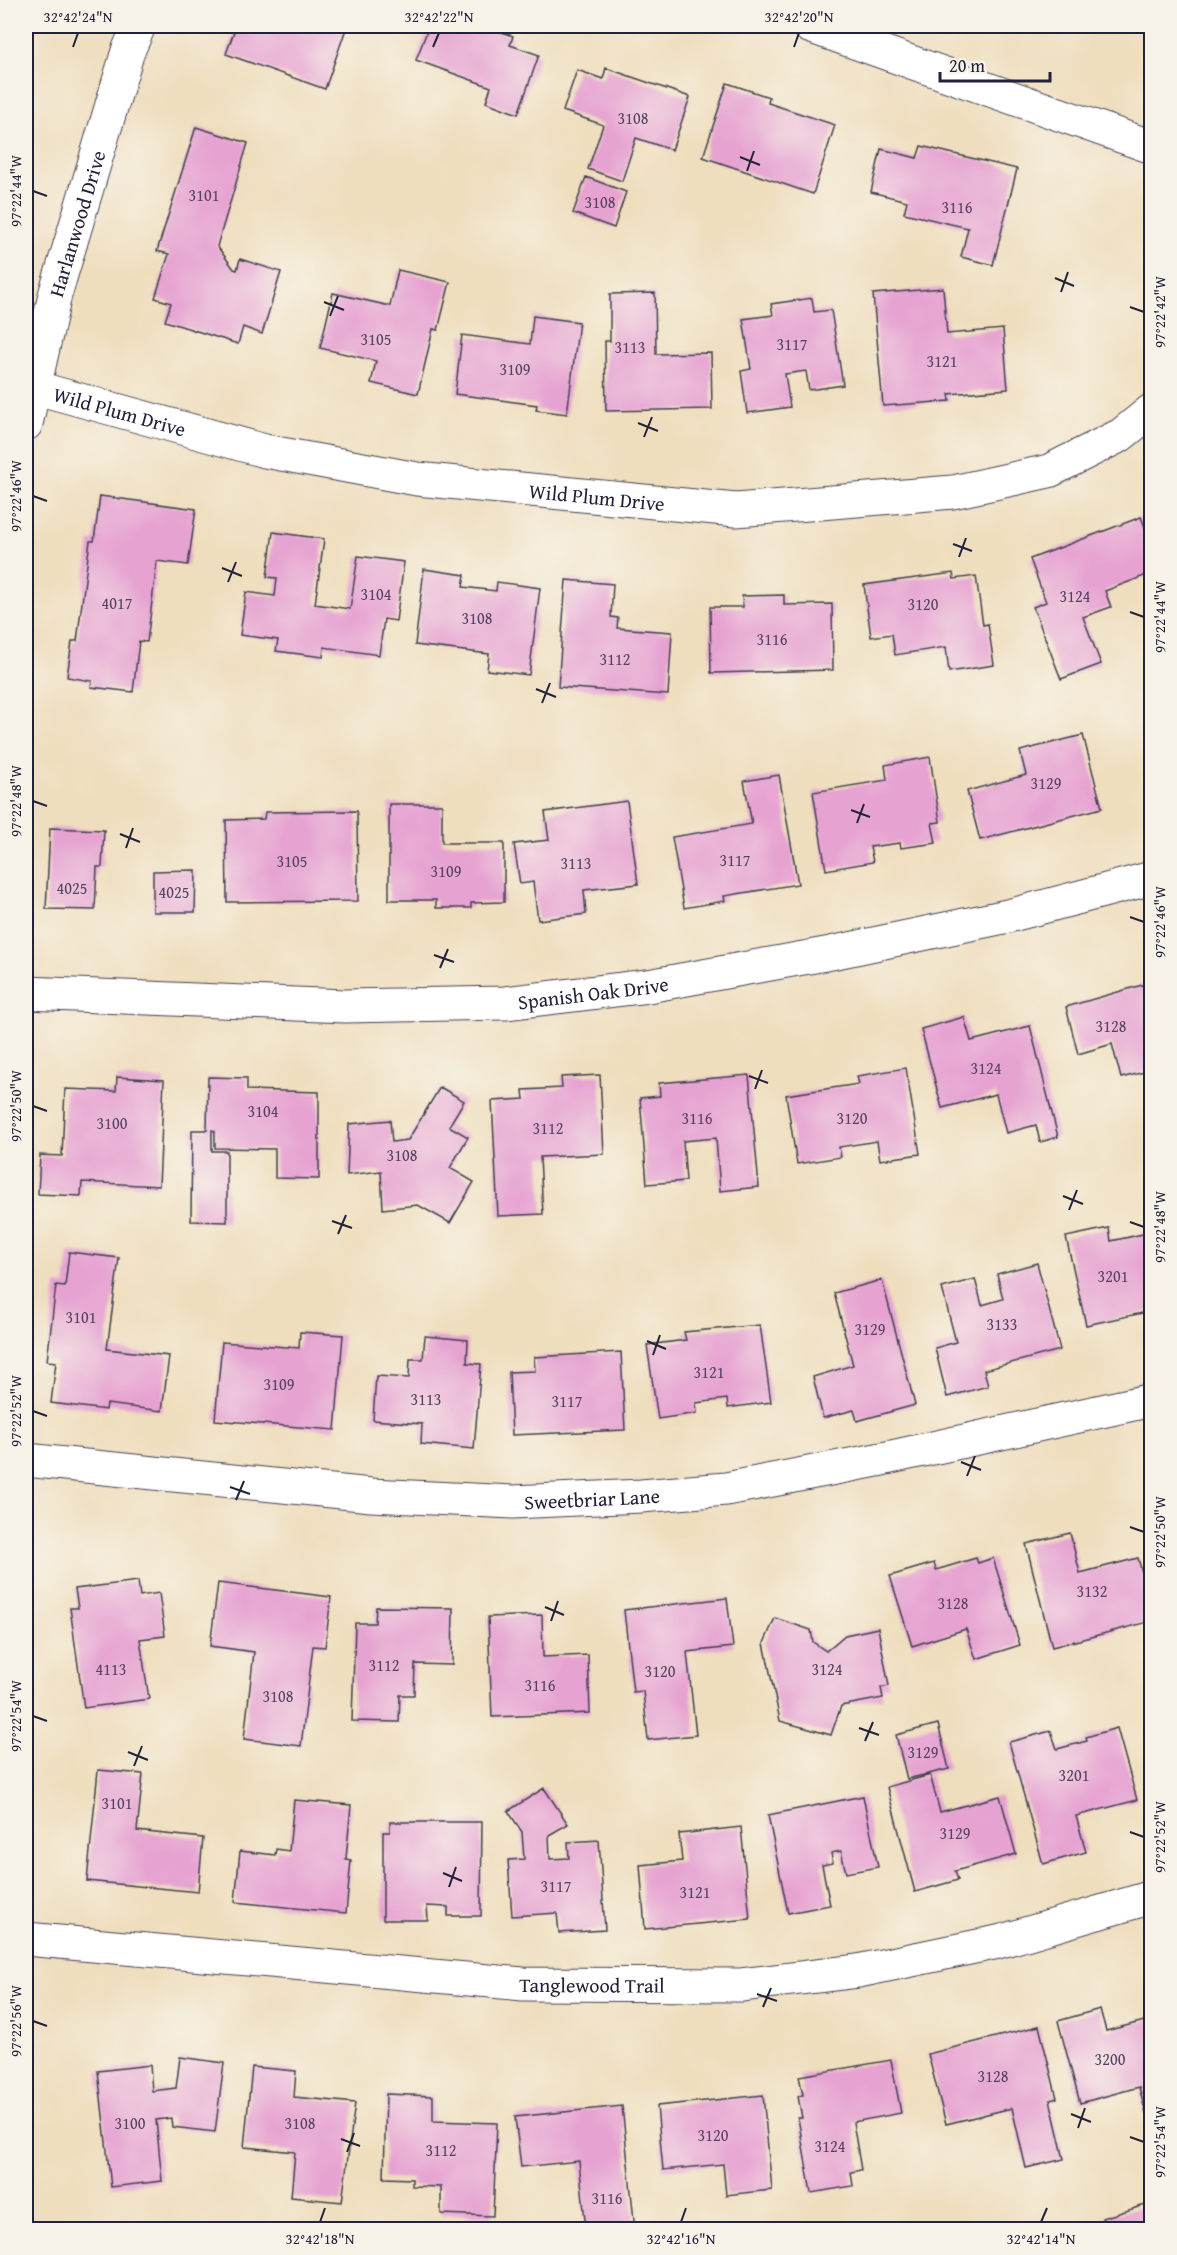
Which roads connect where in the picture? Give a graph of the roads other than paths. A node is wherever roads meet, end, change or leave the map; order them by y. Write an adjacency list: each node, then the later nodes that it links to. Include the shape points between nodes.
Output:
1 (139, 26): 4 (street, Harlanwood Drive, via 128,51 55,295)
2 (809, 26): 3 (street)
3 (1152, 147)
4 (33, 387): 5 (street, Wild Plum Drive, via 265,451 417,480 736,510 954,492 1049,471 1121,435); 6 (street, Harlanwood Drive)
5 (1152, 410)
6 (26, 424)
7 (1152, 878): 8 (street, Spanish Oak Drive, via 1008,916 831,953 648,986 505,1003 345,1006)
8 (26, 993)
9 (1152, 1400): 10 (street, Sweetbriar Lane, via 726,1489 641,1496 513,1502 371,1494)
10 (26, 1460)
11 (1152, 1897): 12 (street, Tanglewood Trail, via 998,1942 858,1971 741,1985 524,1984)
12 (26, 1939)

